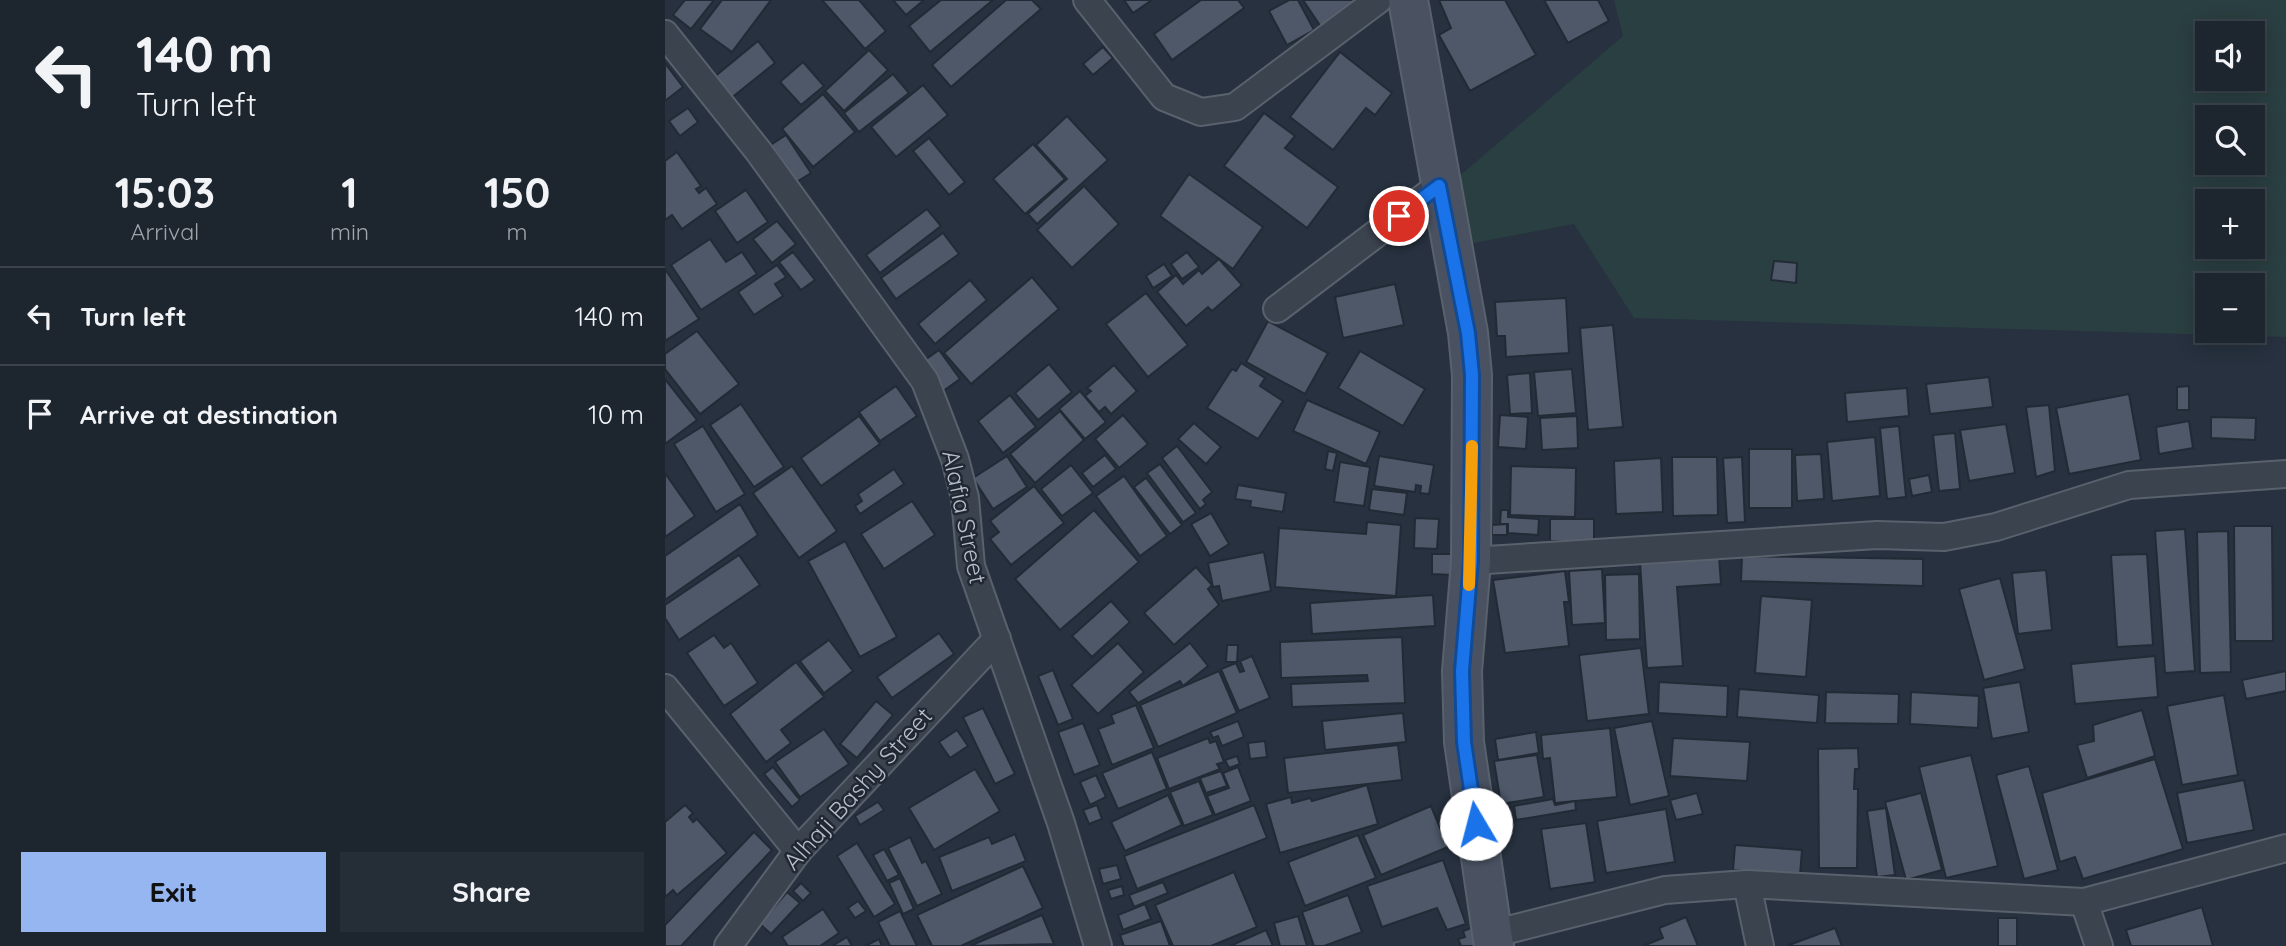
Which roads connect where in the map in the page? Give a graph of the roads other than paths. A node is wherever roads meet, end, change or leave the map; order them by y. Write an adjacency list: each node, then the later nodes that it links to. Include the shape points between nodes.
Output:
1 (1087, 0): 2 (street, via 1164,97 1201,112 1235,107)
2 (1378, 0)
3 (1408, 0): 5 (street)
4 (665, 34): 9 (street, Alafia Street, via 759,152 925,381 955,459 965,498 971,566)
5 (1439, 186): 6 (street); 8 (street, via 1472,375)
6 (1277, 309)
7 (2286, 474): 8 (street, via 2129,485 1996,527 1944,537 1877,535)
8 (1471, 561): 15 (street, via 1462,671 1464,742)
9 (997, 639): 12 (street, Alhaji Bashy Street); 17 (street, Alafia Street)
10 (665, 688): 12 (street)
11 (2286, 848): 14 (street)
12 (798, 851): 16 (street, Alhaji Bashy Street)
13 (1747, 884): 14 (street); 15 (street, via 1665,890); 18 (street)
14 (2084, 902): 19 (street)
15 (1493, 940)
16 (728, 946)
17 (1098, 946)
18 (1760, 946)
19 (2099, 946)

